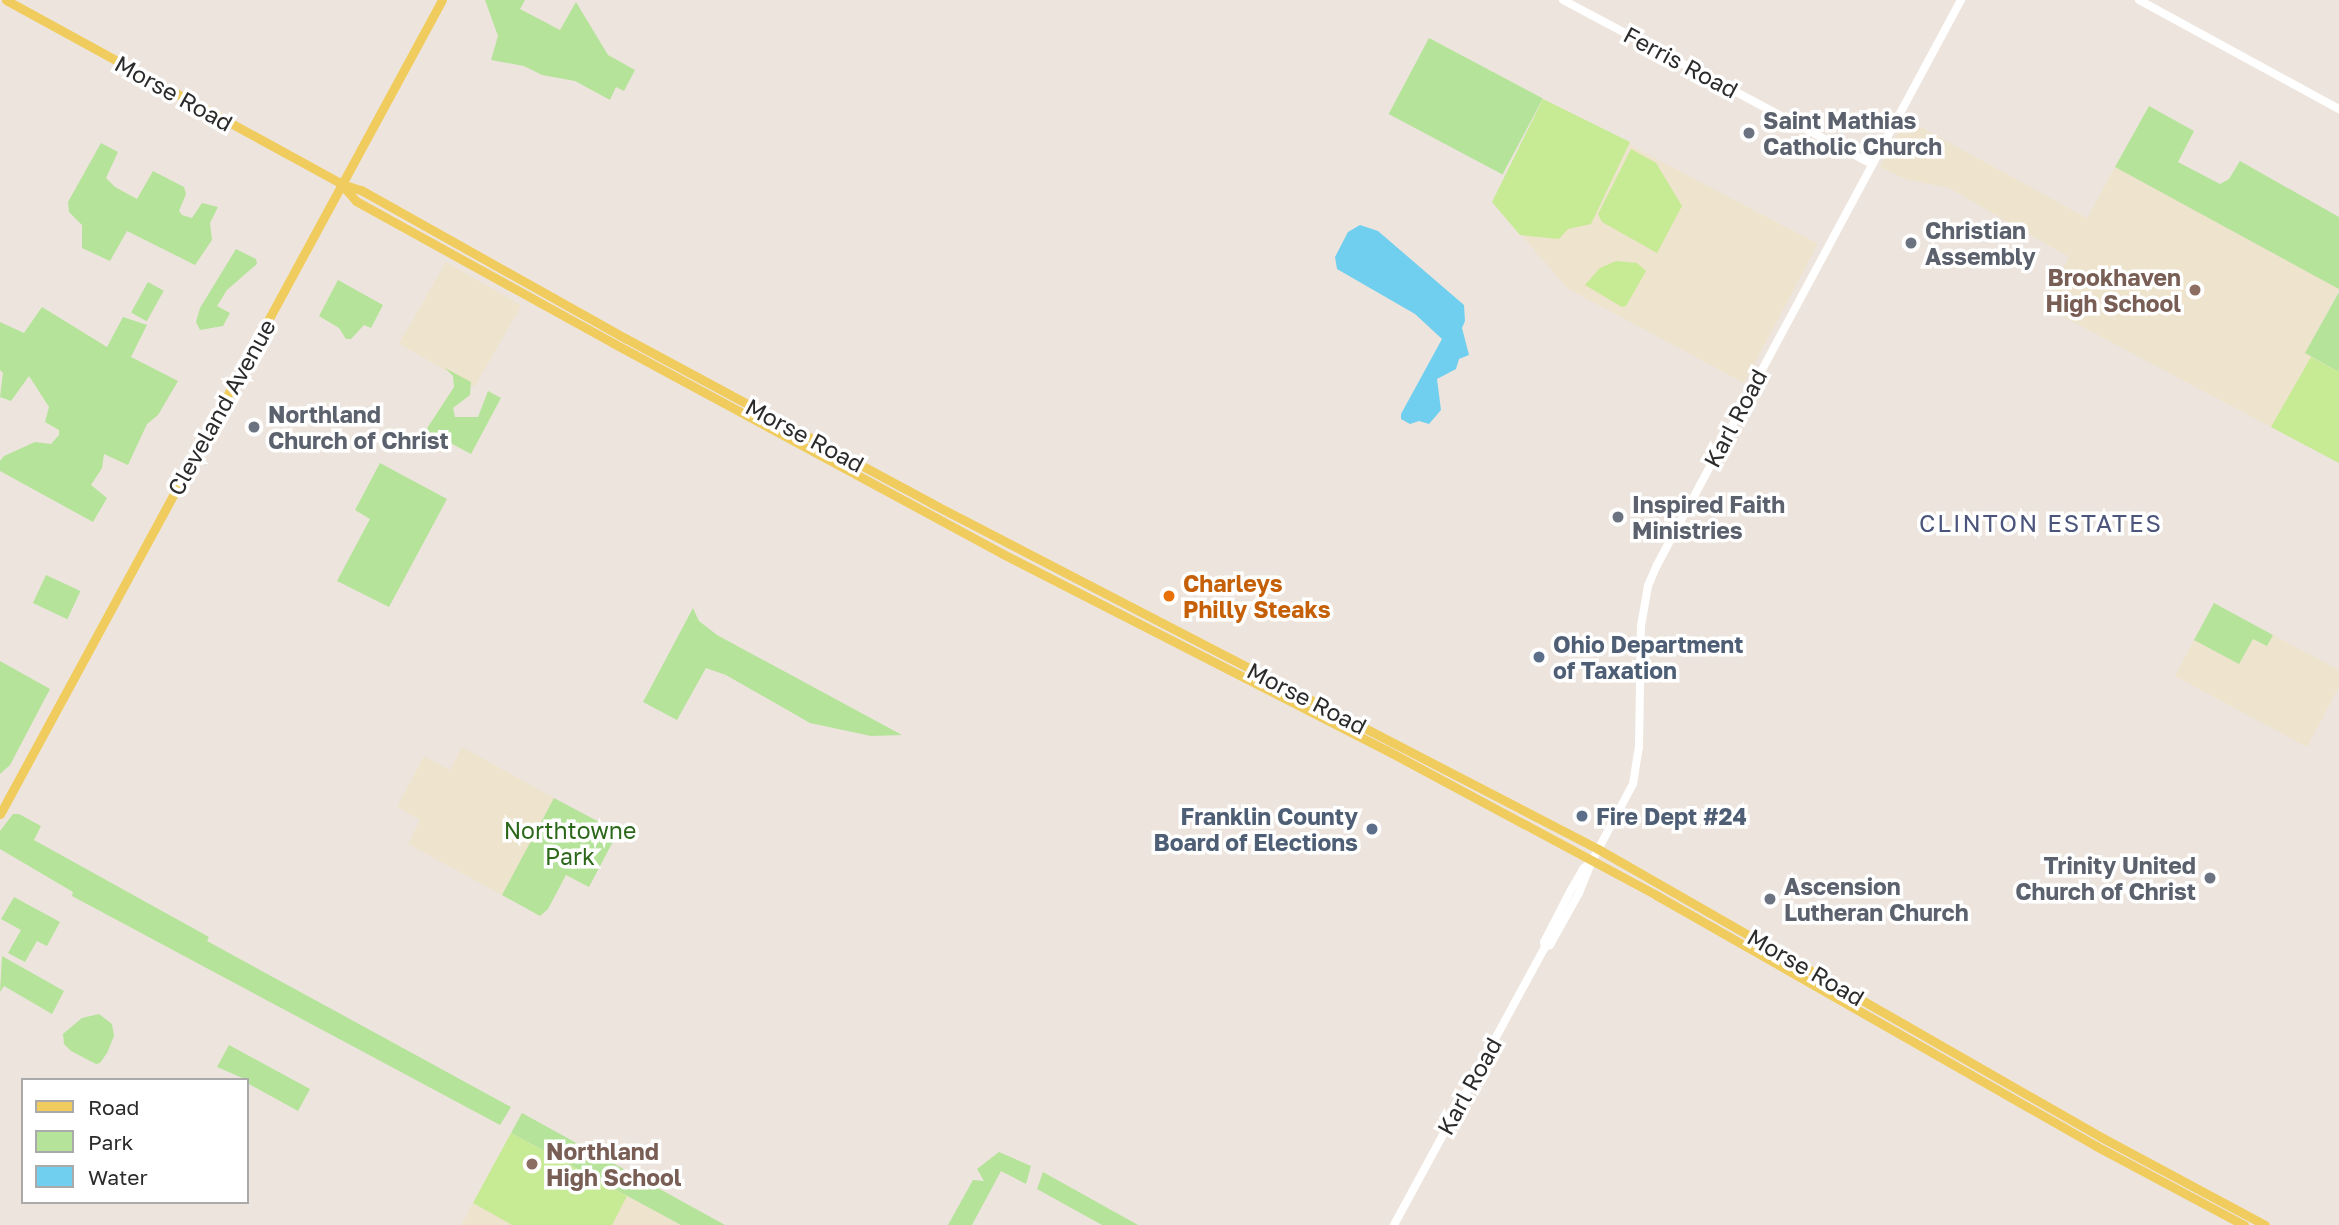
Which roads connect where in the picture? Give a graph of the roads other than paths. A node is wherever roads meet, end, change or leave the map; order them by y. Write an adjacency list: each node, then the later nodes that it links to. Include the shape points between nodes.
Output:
1 (6, 0): 8 (main road, Morse Road)
2 (442, 0): 8 (main road, Cleveland Avenue)
3 (1563, 0): 7 (main road, Ferris Road)
4 (1961, 0): 7 (main road, Karl Road)
5 (2138, 0): 6 (main road)
6 (2339, 109)
7 (1872, 164): 16 (main road, Karl Road, via 1648,586 1639,647 1637,762 1628,795)
8 (342, 184): 9 (main road, Morse Road, via 355,201); 10 (main road, Morse Road, via 361,190); 15 (main road, Cleveland Avenue)
9 (453, 255): 10 (main road); 11 (main road, Morse Road)
10 (507, 273): 12 (main road, Morse Road)
11 (501, 282): 12 (main road); 13 (main road, Morse Road)
12 (546, 294): 14 (main road, Morse Road)
13 (926, 513): 14 (main road); 17 (main road, Morse Road)
14 (977, 528): 16 (main road, Morse Road)
15 (0, 814)
16 (1598, 849): 17 (main road, Karl Road); 19 (main road, Morse Road)
17 (1592, 861): 18 (main road, Morse Road); 24 (main road, Karl Road, via 1579,893)
18 (1708, 923): 19 (main road); 20 (main road, Morse Road)
19 (1754, 937): 21 (main road, Morse Road)
20 (1956, 1066): 21 (main road); 22 (main road, Morse Road)
21 (1990, 1073): 23 (main road, Morse Road)
22 (2013, 1098): 23 (main road); 25 (main road, Morse Road)
23 (2045, 1105): 26 (main road, Morse Road)
24 (1394, 1225)
25 (2244, 1225)
26 (2265, 1225)

